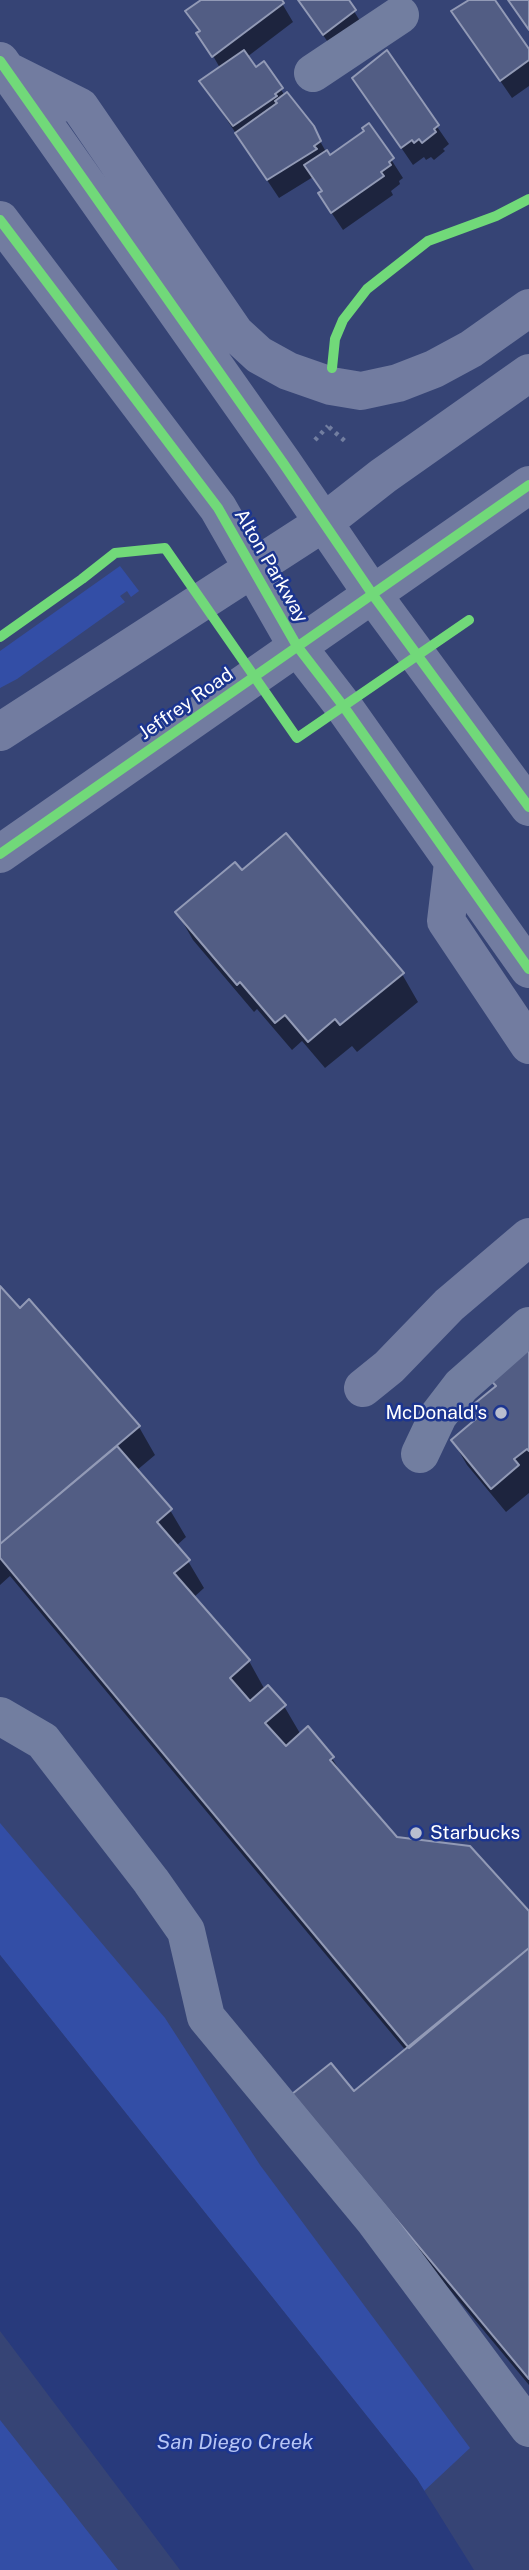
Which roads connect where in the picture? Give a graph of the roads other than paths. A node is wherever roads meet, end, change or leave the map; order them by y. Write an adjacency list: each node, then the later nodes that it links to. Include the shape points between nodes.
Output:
1 (400, 15): 3 (lane)
2 (3, 65): 5 (main road, via 80,107 236,333 259,355 288,371 361,391 398,383 471,349); 8 (main road)
3 (313, 73)
4 (0, 220): 9 (main road, Alton Parkway, via 218,508)
5 (529, 307)
6 (529, 373): 8 (main road)
7 (529, 485): 10 (main road, Jeffrey Road)
8 (323, 523): 9 (main road); 10 (main road)
9 (252, 567): 11 (main road, Alton Parkway); 12 (main road)
10 (373, 595): 11 (main road, Jeffrey Road); 13 (main road)
11 (297, 646): 14 (main road, Jeffrey Road); 15 (main road, Alton Parkway)
12 (7, 724)
13 (529, 807)
14 (0, 854)
15 (453, 863): 16 (main road, Alton Parkway); 17 (main road, via 446,921)
16 (529, 969)
17 (529, 1045)
18 (529, 1237): 20 (main road, via 449,1305)
19 (529, 1326): 21 (lane, via 461,1386 438,1416)
20 (363, 1388)
21 (420, 1454)
22 (0, 1716): 23 (lane, via 43,1741 151,1881 186,1931 206,2017 374,2220)
23 (529, 2428)

